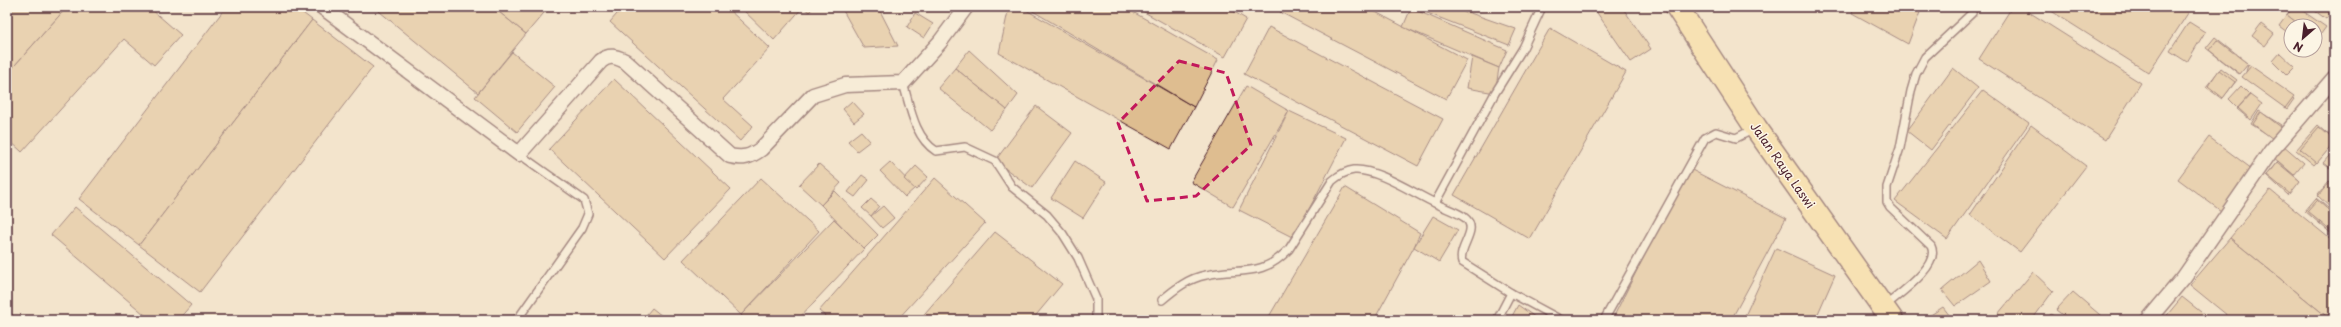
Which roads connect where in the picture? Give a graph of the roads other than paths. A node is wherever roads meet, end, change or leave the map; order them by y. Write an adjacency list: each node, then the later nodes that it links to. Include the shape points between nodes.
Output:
1 (322, 7): 9 (street)
2 (966, 7): 7 (street, via 940,42)
3 (1542, 7): 10 (lane, via 1523,48 1495,93)
4 (1677, 7): 8 (main road, Jalan Raya Laswi)
5 (1972, 13): 13 (lane, via 1925,58 1911,92 1900,148 1887,187 1888,202 1890,208 1931,246 1933,254 1929,266)
6 (2334, 78): 19 (street, via 2271,151 2184,277)
7 (903, 83): 9 (street, via 866,82 845,85 813,95 761,149 752,156 741,158 730,156 625,61 615,56 606,57); 15 (lane, via 916,125 930,147 936,151 965,147 995,161 1012,187 1047,215 1063,234 1078,258 1096,299)
8 (1756, 128): 13 (main road, Jalan Raya Laswi); 18 (lane, via 1736,138 1716,132 1705,138)
9 (519, 154): 14 (lane, via 584,200 588,214 582,228)
10 (1435, 203): 11 (lane, via 1463,217 1470,225 1461,252 1462,262); 12 (lane, via 1368,171 1354,170 1341,174 1332,181 1289,249 1280,258 1252,271 1207,274 1189,281)
11 (1511, 293): 16 (lane); 17 (lane)
12 (1162, 300)
13 (1888, 313)
14 (516, 320)
15 (1096, 320)
16 (1497, 320)
17 (1562, 320)
18 (1604, 320)
19 (2148, 320)

